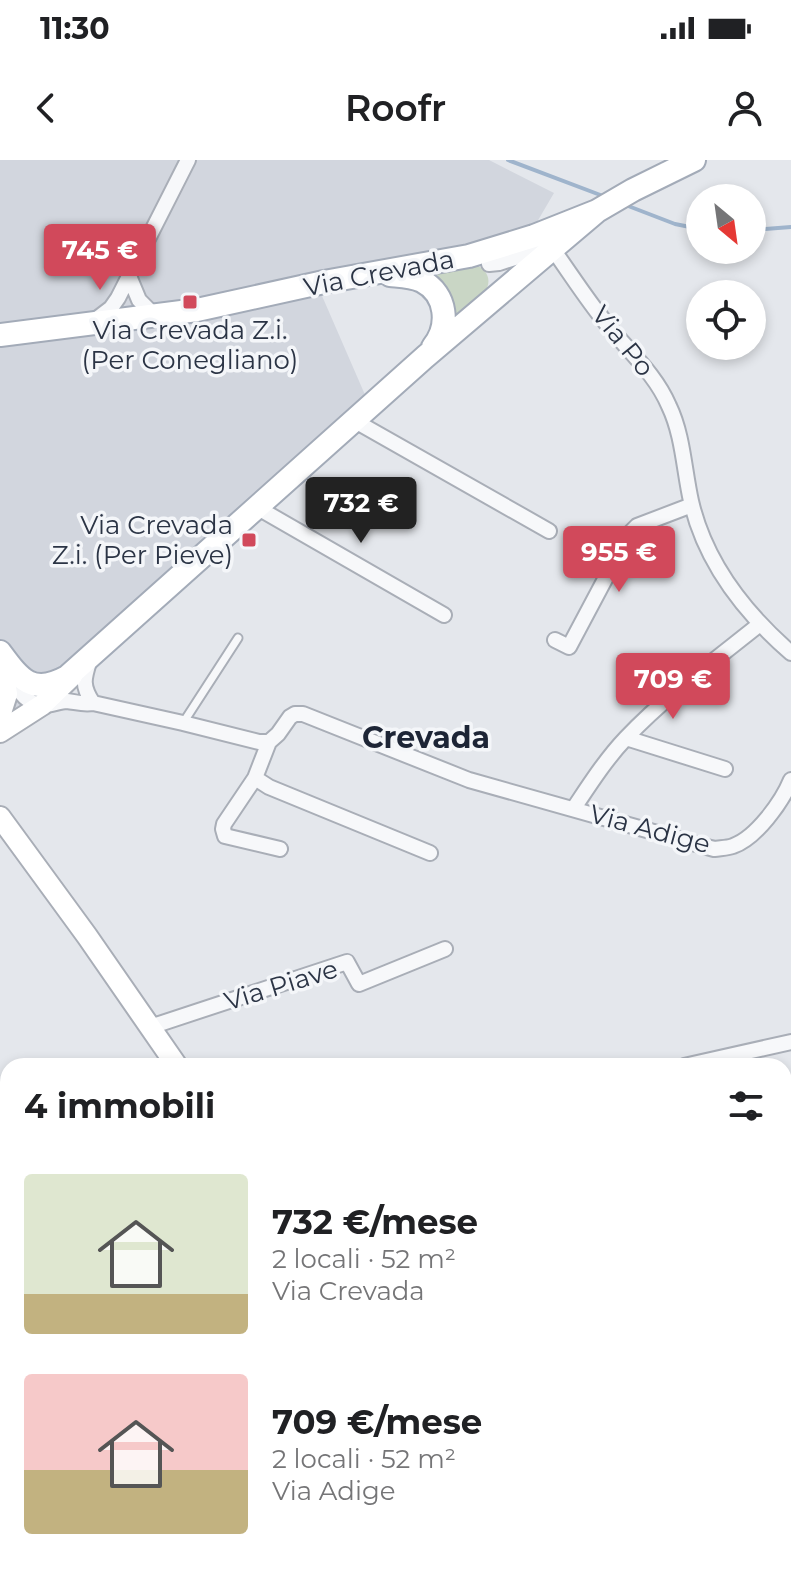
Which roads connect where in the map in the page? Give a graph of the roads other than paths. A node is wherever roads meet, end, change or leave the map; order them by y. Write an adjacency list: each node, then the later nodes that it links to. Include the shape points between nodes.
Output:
1 (188, 160): 7 (street)
2 (694, 160): 3 (main road, Via Crevada)
3 (597, 211): 4 (main road, Via Crevada); 5 (main road, Via Crevada)
4 (552, 248): 5 (street, via 499,263); 8 (main road, Via Crevada); 14 (street, Via Po, via 663,394 677,426)
5 (481, 259): 6 (main road, Via Crevada); 8 (main road, via 498,279)
6 (378, 273): 9 (main road, Via Crevada); 12 (main road, via 415,279 437,295 444,327)
7 (129, 276): 9 (street, via 139,300); 10 (street, via 111,308)
8 (496, 296): 12 (main road, Via Crevada)
9 (155, 316): 10 (main road, Via Crevada)
10 (91, 324): 11 (main road, Via Crevada)
11 (0, 335)
12 (425, 357): 13 (main road, Via Crevada)
13 (355, 421): 15 (main road, Via Crevada); 16 (street)
14 (692, 505): 18 (street, Via Po, via 721,574); 20 (street, via 637,526 569,647)
15 (258, 508): 17 (street); 23 (main road, Via Crevada)
16 (549, 531)
17 (444, 615)
18 (760, 624): 22 (street, Via Po); 29 (street, Via Adige)
19 (238, 638): 27 (lane)
20 (555, 640)
21 (0, 653): 23 (main road, Via Crevada, via 18,676 38,686 67,677); 25 (street, via 18,690); 26 (street, via 7,694)
22 (791, 653)
23 (90, 658): 24 (street, via 84,685); 25 (street, Via Crevada)
24 (93, 703): 25 (street); 27 (street)
25 (42, 705): 28 (street, Via Crevada)
26 (0, 716)
27 (183, 723): 30 (street)
28 (0, 732)
29 (626, 738): 31 (street); 34 (street, Via Adige)
30 (269, 742): 32 (street, Via Adige); 34 (street, Via Adige, via 290,717 303,714 469,780)
31 (725, 769)
32 (255, 778): 36 (street, Via Adige, via 224,824 225,836); 37 (street)
33 (791, 780): 34 (street, Via Adige, via 769,817 734,846 724,848)
34 (574, 808)
35 (0, 817): 39 (street)
36 (280, 849)
37 (430, 853)
38 (445, 949): 39 (street, Via Piave, via 359,984 347,962)
39 (150, 1027): 41 (street)
40 (791, 1042): 42 (street)
41 (171, 1058)
42 (720, 1058)

